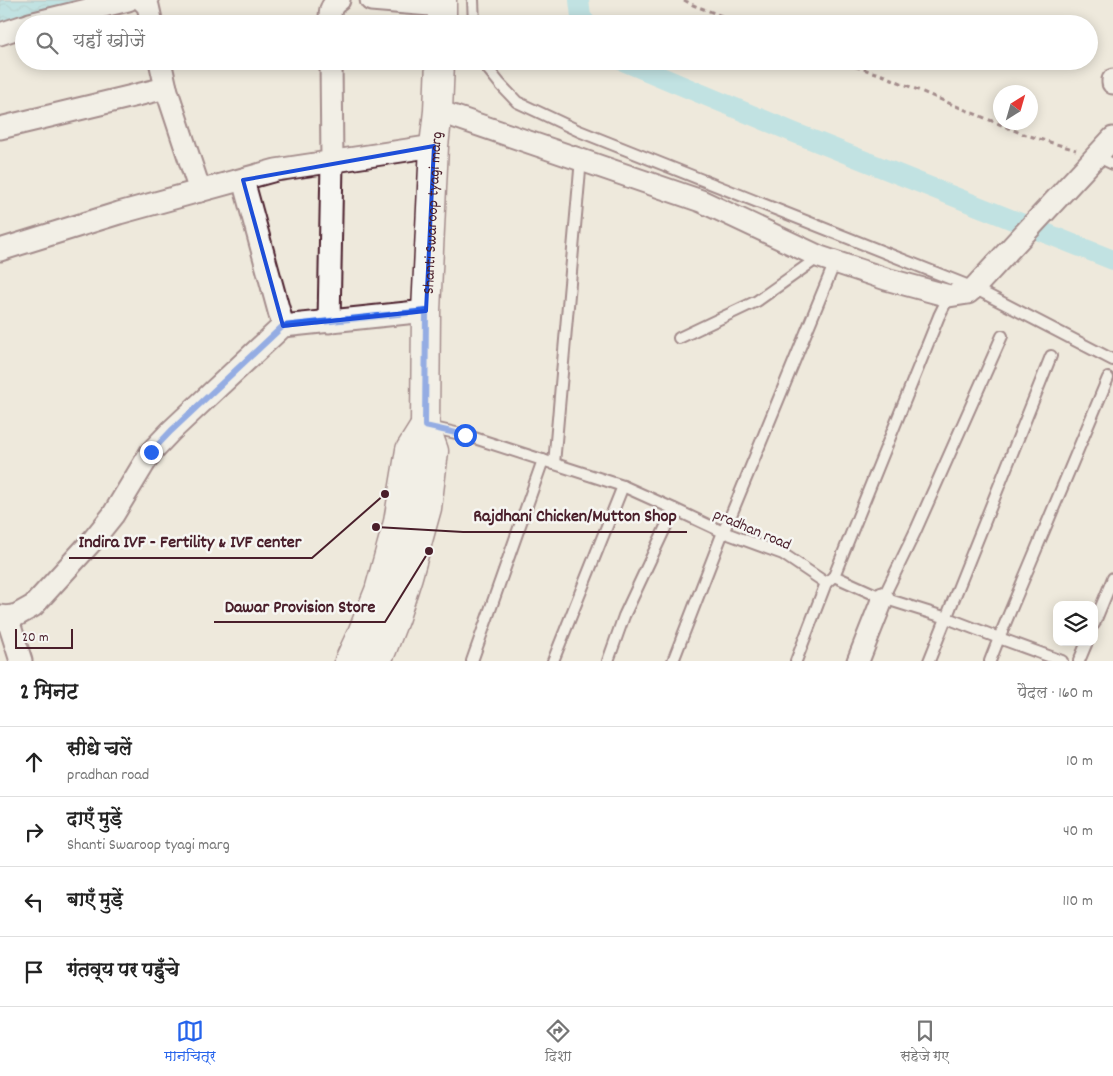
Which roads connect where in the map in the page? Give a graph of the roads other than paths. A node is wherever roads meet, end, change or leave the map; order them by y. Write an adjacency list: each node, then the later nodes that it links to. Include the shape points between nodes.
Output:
1 (128, 0): 7 (street)
2 (142, 0): 8 (street)
3 (340, 0): 9 (street, via 332,4)
4 (371, 0): 6 (street)
5 (473, 0): 10 (lane)
6 (442, 10)
7 (67, 15)
8 (150, 15)
9 (330, 15)
10 (474, 15)
11 (15, 29): 12 (street)
12 (0, 34)
13 (162, 70): 17 (street)
14 (331, 70): 24 (street)
15 (440, 70): 18 (main road, Shanti Swaroop tyagi marg)
16 (490, 70): 29 (lane, via 517,102 578,131)
17 (166, 88): 19 (street); 26 (street)
18 (438, 110): 21 (main road, Shanti Swaroop tyagi marg); 22 (street)
19 (0, 128)
20 (1113, 138): 23 (street)
21 (434, 146): 24 (street); 31 (main road, Shanti Swaroop tyagi marg)
22 (581, 159): 28 (street, via 700,201); 41 (lane)
23 (1104, 160): 29 (street)
24 (332, 162): 25 (street, via 276,170); 32 (street)
25 (243, 180): 26 (street); 33 (street)
26 (200, 191): 27 (street)
27 (0, 250)
28 (828, 259): 30 (street); 35 (lane, via 802,268 757,301); 44 (lane)
29 (974, 288): 30 (street, via 968,294); 37 (lane)
30 (949, 296): 45 (lane)
31 (426, 311): 32 (street); 39 (main road, Shanti Swaroop tyagi marg)
32 (329, 322): 33 (street)
33 (283, 326): 50 (street, via 151,452 113,515 32,606 17,615)
34 (1002, 336): 48 (lane)
35 (679, 338)
36 (1051, 356): 51 (lane)
37 (1113, 360)
38 (1108, 378): 52 (lane)
39 (425, 426): 40 (lane, pradhan road); 55 (main road, via 410,450 398,522 379,591); 56 (main road, Shanti Swaroop tyagi marg, via 434,452 427,508 395,617)
40 (543, 460): 41 (lane, pradhan road); 57 (lane)
41 (554, 464): 42 (lane, pradhan road)
42 (623, 486): 43 (lane, pradhan road); 58 (lane)
43 (674, 509): 44 (lane, pradhan road); 59 (lane, via 624,616)
44 (723, 532): 47 (lane, pradhan road, via 783,554); 60 (lane)
45 (834, 576): 47 (lane); 48 (lane)
46 (1113, 578): 49 (lane)
47 (826, 583): 61 (lane)
48 (883, 598): 51 (lane); 62 (street)
49 (1098, 614)
50 (4, 616): 54 (street)
51 (947, 618): 52 (lane); 63 (lane)
52 (999, 638): 64 (lane); 65 (lane)
53 (1085, 646): 66 (lane)
54 (21, 661)
55 (349, 661)
56 (376, 661)
57 (472, 661)
58 (553, 661)
59 (608, 661)
60 (673, 661)
61 (796, 661)
62 (858, 661)
63 (930, 661)
64 (990, 661)
65 (1062, 661)
66 (1079, 661)

